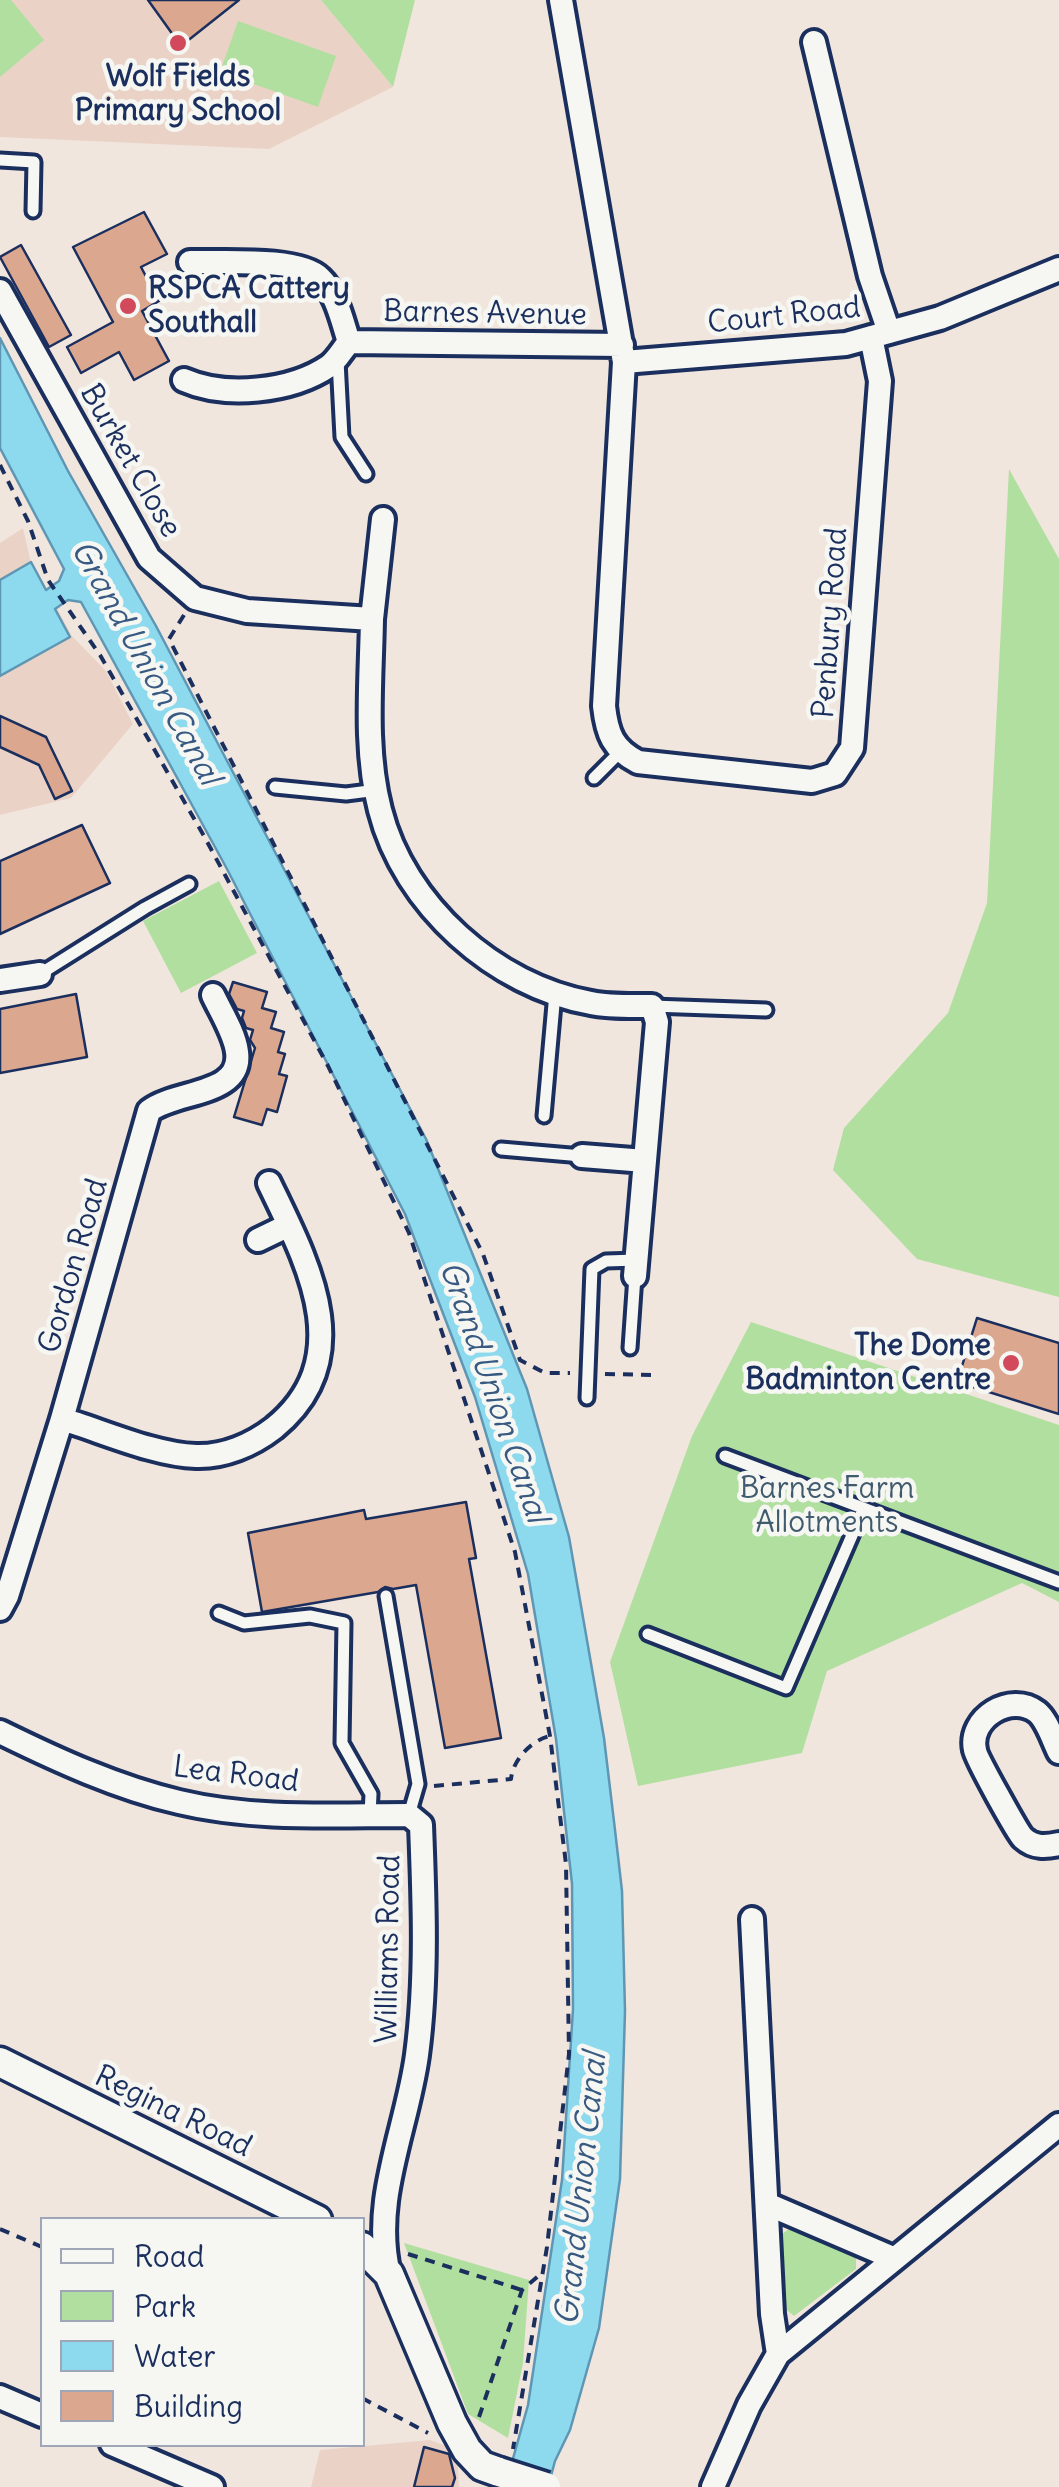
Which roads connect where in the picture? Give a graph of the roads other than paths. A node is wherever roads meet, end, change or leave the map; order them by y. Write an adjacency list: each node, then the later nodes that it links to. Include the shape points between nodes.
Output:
1 (561, 0): 10 (street)
2 (814, 42): 8 (street, Penbury Road)
3 (0, 160): 4 (lane, via 34,162)
4 (34, 211)
5 (190, 262): 9 (street, via 302,266 334,297)
6 (1059, 269): 8 (street, Court Road)
7 (0, 291): 14 (street, Burket Close, via 149,558 195,598 247,611)
8 (880, 335): 10 (street, Court Road, via 846,344); 15 (street, Penbury Road, via 852,748 836,774 812,781 638,762)
9 (343, 349): 10 (street, Barnes Avenue); 11 (street, via 332,365 264,388 201,388); 12 (lane, via 342,437)
10 (623, 353): 15 (street, via 604,706 606,730)
11 (184, 380)
12 (366, 474)
13 (383, 519): 14 (street)
14 (372, 618): 18 (street)
15 (619, 752): 16 (lane)
16 (594, 778)
17 (275, 787): 18 (lane)
18 (377, 790): 22 (street, via 404,871 438,916 484,958)
19 (189, 884): 20 (lane)
20 (40, 974): 21 (street)
21 (0, 980)
22 (555, 992): 24 (street, via 591,1004); 26 (lane)
23 (214, 994): 36 (street, Gordon Road, via 237,1050 237,1070 226,1084 162,1100 149,1111)
24 (652, 1006): 25 (lane); 29 (street, via 657,1022)
25 (766, 1010)
26 (544, 1116)
27 (502, 1149): 28 (lane)
28 (582, 1156): 29 (street)
29 (645, 1160): 33 (street)
30 (270, 1183): 31 (street)
31 (289, 1224): 32 (street); 36 (street, via 316,1290 320,1324 309,1387 290,1414 260,1439 196,1456)
32 (258, 1240)
33 (636, 1268): 34 (lane); 35 (lane, via 606,1261 592,1269)
34 (630, 1348)
35 (587, 1398)
36 (62, 1419): 41 (street, Gordon Road)
37 (725, 1456): 38 (lane)
38 (863, 1510): 39 (lane); 43 (lane, via 786,1688)
39 (1059, 1582)
40 (386, 1596): 47 (lane, via 418,1784)
41 (0, 1609)
42 (219, 1613): 46 (lane, via 244,1623 310,1616 344,1624 342,1742 371,1794)
43 (648, 1634)
44 (0, 1732): 46 (street, Lea Road, via 179,1802 273,1814)
45 (1059, 1752): 48 (street, via 1039,1713 1018,1703 997,1708 979,1724 974,1749 1022,1838 1042,1848)
46 (370, 1815): 47 (street, Lea Road)
47 (412, 1816): 52 (street, Williams Road, via 421,1825 423,2000)
48 (1059, 1844)
49 (752, 1918): 53 (street)
50 (0, 2062): 54 (street, Regina Road)
51 (1059, 2125): 57 (street)
52 (385, 2201): 55 (street); 56 (street, Williams Road)
53 (766, 2204): 57 (street); 58 (street)
54 (311, 2217)
55 (365, 2221)
56 (373, 2247): 62 (street, via 452,2424)
57 (893, 2258): 58 (street)
58 (778, 2354): 65 (street)
59 (0, 2397): 60 (street)
60 (40, 2414)
61 (119, 2447): 63 (street)
62 (487, 2467): 64 (street, bridge)
63 (212, 2487)
64 (546, 2487)
65 (712, 2487)

